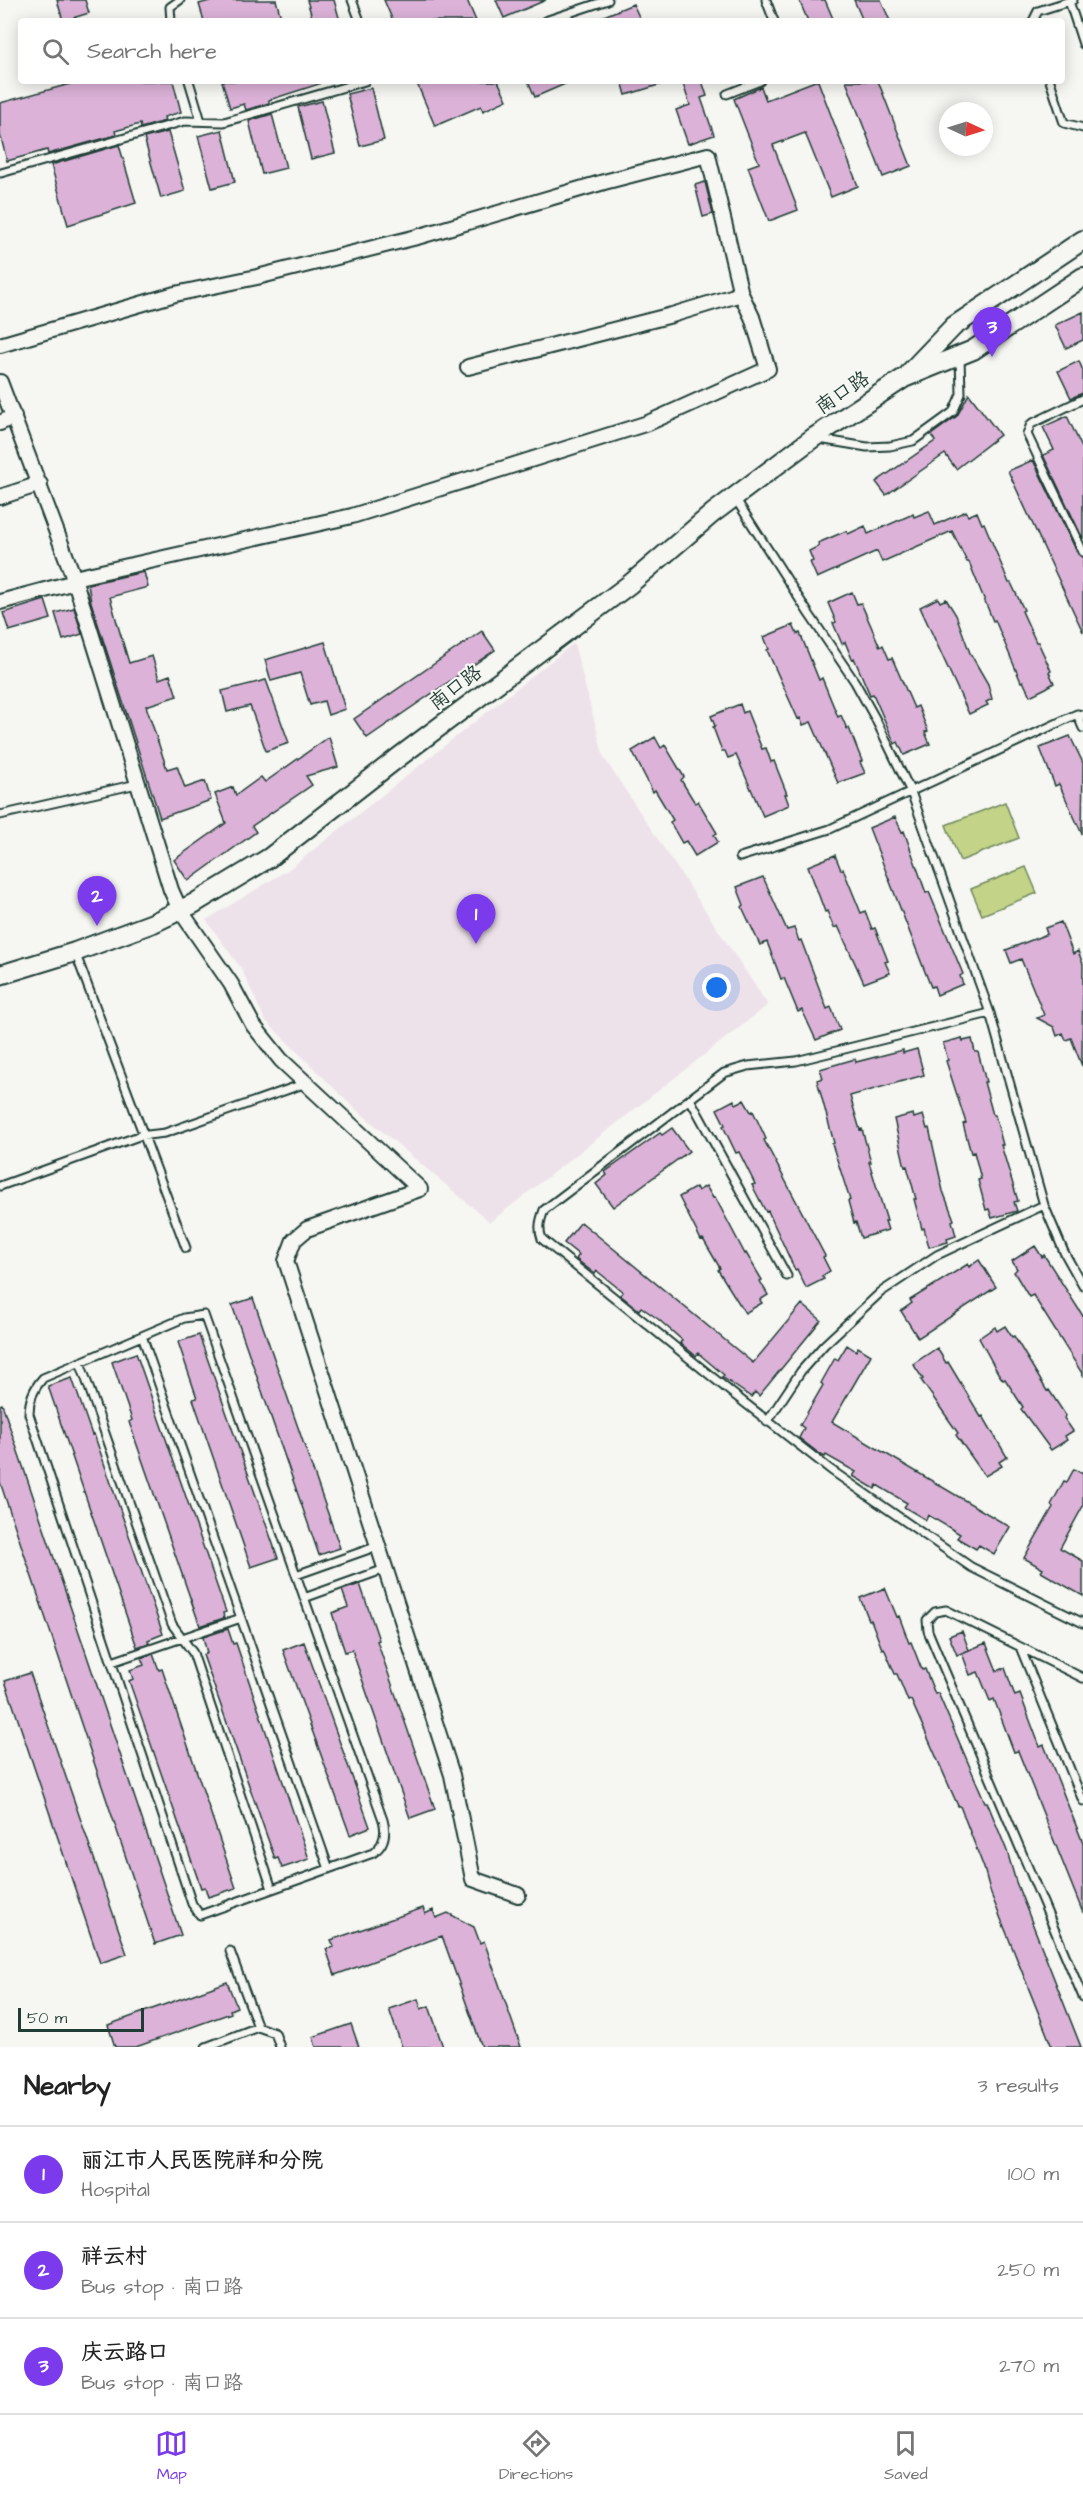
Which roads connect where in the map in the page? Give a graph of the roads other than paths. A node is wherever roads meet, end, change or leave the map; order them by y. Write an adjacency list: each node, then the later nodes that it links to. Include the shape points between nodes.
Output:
1 (180, 0): 6 (lane, via 170,7)
2 (352, 0): 7 (lane)
3 (608, 0): 8 (lane)
4 (766, 0): 9 (lane)
5 (1071, 1): 10 (lane, via 1038,11); 11 (lane)
6 (171, 18)
7 (359, 18)
8 (554, 18)
9 (773, 18)
10 (1034, 18)
11 (1083, 45)
12 (190, 84): 17 (lane)
13 (355, 84): 17 (lane, via 224,122)
14 (752, 84): 16 (lane)
15 (1051, 84): 18 (lane, via 1064,123)
16 (727, 94)
17 (201, 121): 19 (lane, via 185,121)
18 (1083, 128)
19 (1, 174)
20 (1083, 240): 26 (main road, 南口路, via 954,326)
21 (1083, 277): 24 (main road, 南口路, via 973,350)
22 (741, 294): 23 (street, via 708,155 417,237 175,294); 25 (street); 36 (street, via 768,369 648,423 352,516)
23 (0, 345)
24 (959, 355): 26 (main road, 南口路); 31 (lane, via 961,394 953,412 913,441 867,447)
25 (468, 368)
26 (904, 378): 31 (main road, 南口路)
27 (0, 382): 29 (street)
28 (1083, 399): 35 (lane, via 1031,424 1027,434)
29 (14, 416): 30 (street); 32 (street)
30 (0, 423)
31 (813, 438): 33 (main road, 南口路)
32 (40, 484): 34 (street); 36 (street)
33 (735, 496): 41 (lane, via 855,682); 44 (main road, 南口路, via 630,584 304,833 232,882)
34 (0, 497)
35 (1083, 552)
36 (75, 580): 37 (street); 40 (street)
37 (0, 602)
38 (1080, 714): 39 (lane); 41 (lane)
39 (1083, 728)
40 (137, 784): 42 (lane); 44 (street)
41 (911, 792): 43 (lane, via 830,829); 47 (lane)
42 (0, 815)
43 (740, 857)
44 (180, 910): 45 (main road, 南口路); 48 (street, via 231,984 253,1025)
45 (75, 952): 46 (main road, 南口路); 50 (lane)
46 (0, 975)
47 (990, 1013): 49 (lane, via 796,1061 736,1069 724,1073); 52 (lane)
48 (306, 1083): 50 (lane, via 165,1133); 59 (street, via 420,1189 307,1229 294,1240 286,1261)
49 (690, 1099): 54 (lane); 58 (lane, via 544,1210 540,1233 542,1239)
50 (144, 1136): 51 (lane); 53 (lane)
51 (0, 1186)
52 (1044, 1205): 55 (lane); 58 (lane, via 937,1255 881,1292 816,1353)
53 (186, 1248)
54 (787, 1276)
55 (1083, 1286)
56 (142, 1336): 57 (lane); 61 (lane, via 184,1318 204,1315); 63 (lane)
57 (80, 1362): 65 (lane, via 172,1624); 67 (lane, via 43,1378 32,1394 29,1414)
58 (767, 1422): 64 (lane, via 971,1567)
59 (378, 1546): 60 (street); 61 (lane)
60 (386, 1569): 62 (lane); 72 (street, via 452,1775 473,1879)
61 (296, 1575): 62 (lane)
62 (304, 1598): 70 (lane, via 385,1827 384,1840 373,1853)
63 (241, 1618): 65 (lane); 70 (lane)
64 (1083, 1623)
65 (182, 1638): 67 (lane); 71 (lane, via 193,1653)
66 (1020, 1647): 68 (lane); 69 (lane); 75 (lane, via 946,1611 935,1612 927,1620 928,1631)
67 (112, 1662): 71 (lane, via 192,1904 200,1915)
68 (1083, 1678)
69 (1083, 1801)
70 (329, 1869): 71 (lane)
71 (272, 1889)
72 (518, 1895)
73 (230, 1951): 77 (lane)
74 (1083, 1972): 75 (lane)
75 (1074, 1976): 76 (lane)
76 (1083, 1997)
77 (258, 2027): 78 (lane); 79 (lane, via 274,2033)
78 (206, 2047)
79 (279, 2047)

